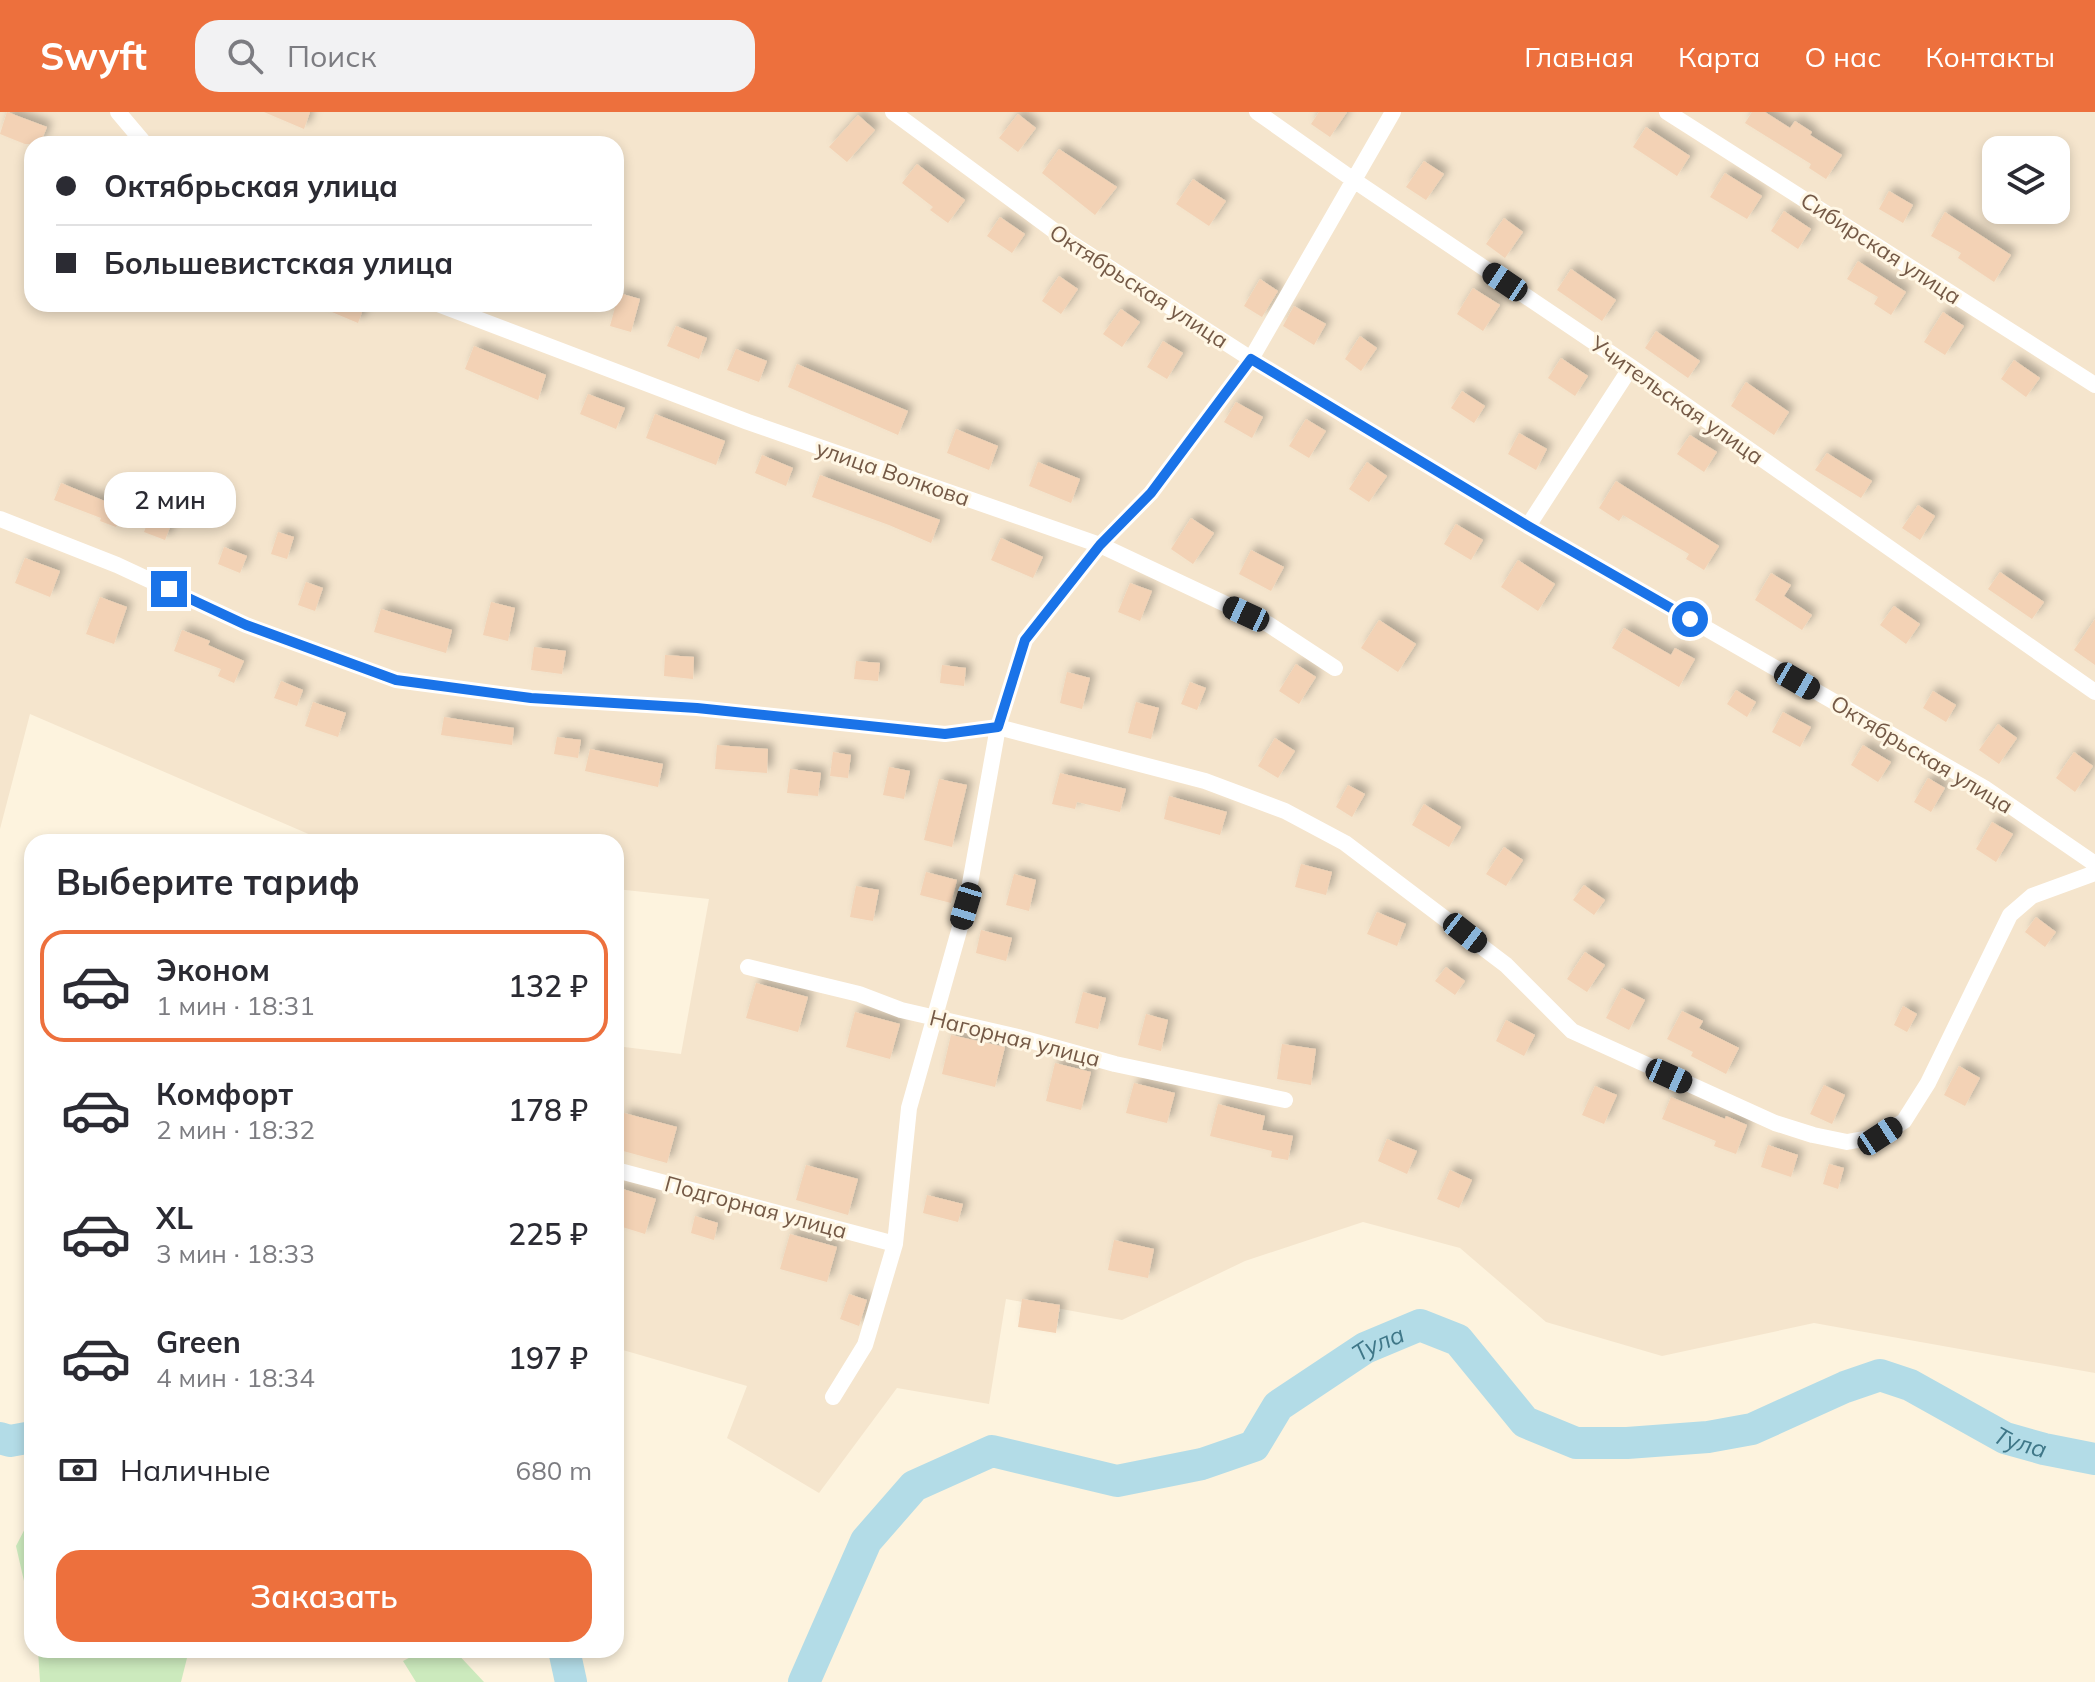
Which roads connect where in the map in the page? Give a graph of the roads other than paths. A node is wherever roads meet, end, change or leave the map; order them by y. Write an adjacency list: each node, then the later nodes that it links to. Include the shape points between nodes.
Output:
1 (118, 112): 6 (street)
2 (893, 112): 9 (street, Октябрьская улица, via 1068,241)
3 (1257, 112): 7 (street, Учительская улица)
4 (1393, 112): 7 (street)
5 (1667, 112): 11 (street, Сибирская улица)
6 (138, 136)
7 (1355, 181): 9 (street); 10 (street, Учительская улица)
8 (459, 312): 14 (street, улица Волкова, via 748,422)
9 (1251, 359): 13 (street, Октябрьская улица); 14 (street, via 1151,493)
10 (1631, 367): 13 (street); 16 (street, Учительская улица)
11 (2095, 385)
12 (0, 519): 17 (street, via 117,565 246,625 396,680 531,698 697,708 945,734)
13 (1528, 526): 18 (street, Октябрьская улица, via 1986,789)
14 (1100, 545): 15 (street, улица Волкова, via 1268,624); 17 (street, via 1025,640)
15 (1335, 668)
16 (2095, 692)
17 (998, 727): 19 (street, via 1205,781 1285,811 1345,843 1435,910 1506,965 1572,1031 1775,1123 1847,1142 1880,1136 1904,1121 2010,915 2032,896); 21 (street, via 966,906)
18 (2095, 864)
19 (2095, 873)
20 (748, 967): 21 (street, Нагорная улица)
21 (933, 1016): 22 (street, Нагорная улица, via 1115,1064); 24 (street, via 909,1108)
22 (1285, 1100)
23 (624, 1172): 24 (street, Подгорная улица)
24 (895, 1244): 25 (street, via 865,1345)
25 (833, 1397)

